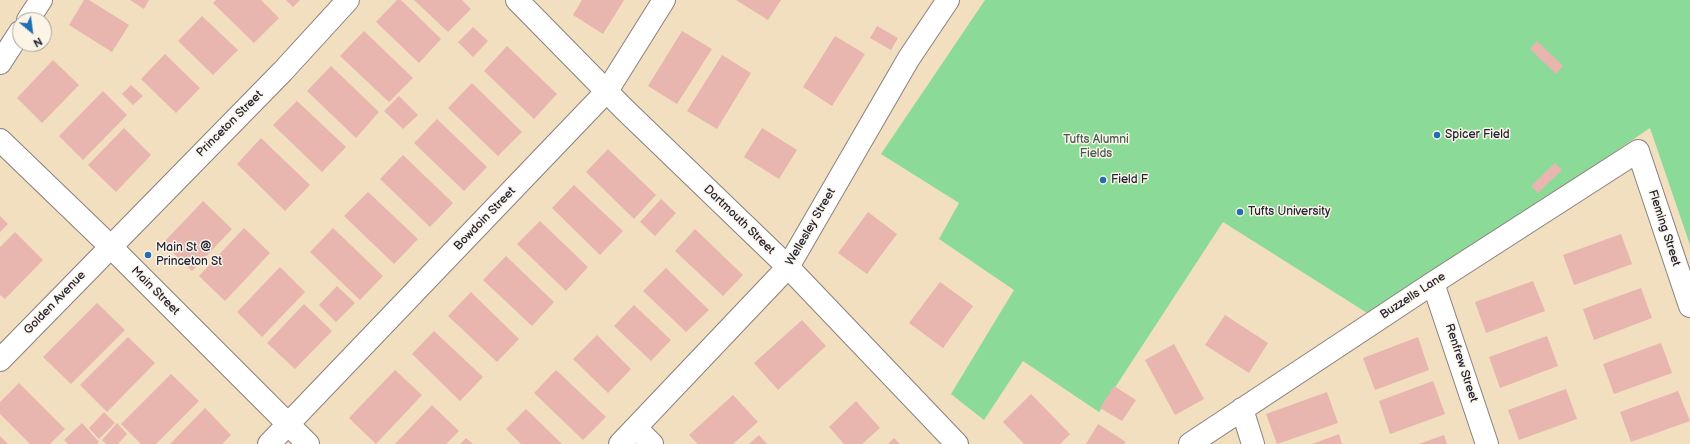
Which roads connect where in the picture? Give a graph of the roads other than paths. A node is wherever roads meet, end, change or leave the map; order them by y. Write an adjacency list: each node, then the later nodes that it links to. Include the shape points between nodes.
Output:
1 (41, 0): 6 (street)
2 (348, 0): 12 (street, Princeton Street, via 283,71)
3 (518, 0): 9 (street, Dartmouth Street)
4 (664, 0): 9 (street, Bowdoin Street)
5 (948, 0): 13 (street, Wellesley Street, via 908,58)
6 (33, 12)
7 (12, 44): 8 (street)
8 (0, 63)
9 (606, 91): 13 (street, Dartmouth Street); 18 (street, Bowdoin Street)
10 (0, 140): 12 (street, Main Street)
11 (1638, 150): 14 (street, Buzzells Lane); 15 (street, Fleming Street)
12 (110, 246): 16 (street, Golden Avenue); 18 (street, Main Street)
13 (788, 267): 19 (street, Wellesley Street); 24 (street, Dartmouth Street)
14 (1433, 283): 17 (street, Buzzells Lane); 27 (street, Renfrew Street)
15 (1690, 306)
16 (0, 360)
17 (1242, 410): 25 (street, Buzzells Lane); 26 (street)
18 (289, 425): 20 (street, Bowdoin Street); 21 (street, Main Street)
19 (636, 428): 22 (street, Wellesley Street); 23 (street)
20 (269, 444)
21 (308, 444)
22 (620, 444)
23 (652, 444)
24 (957, 444)
25 (1190, 444)
26 (1253, 444)
27 (1488, 444)

